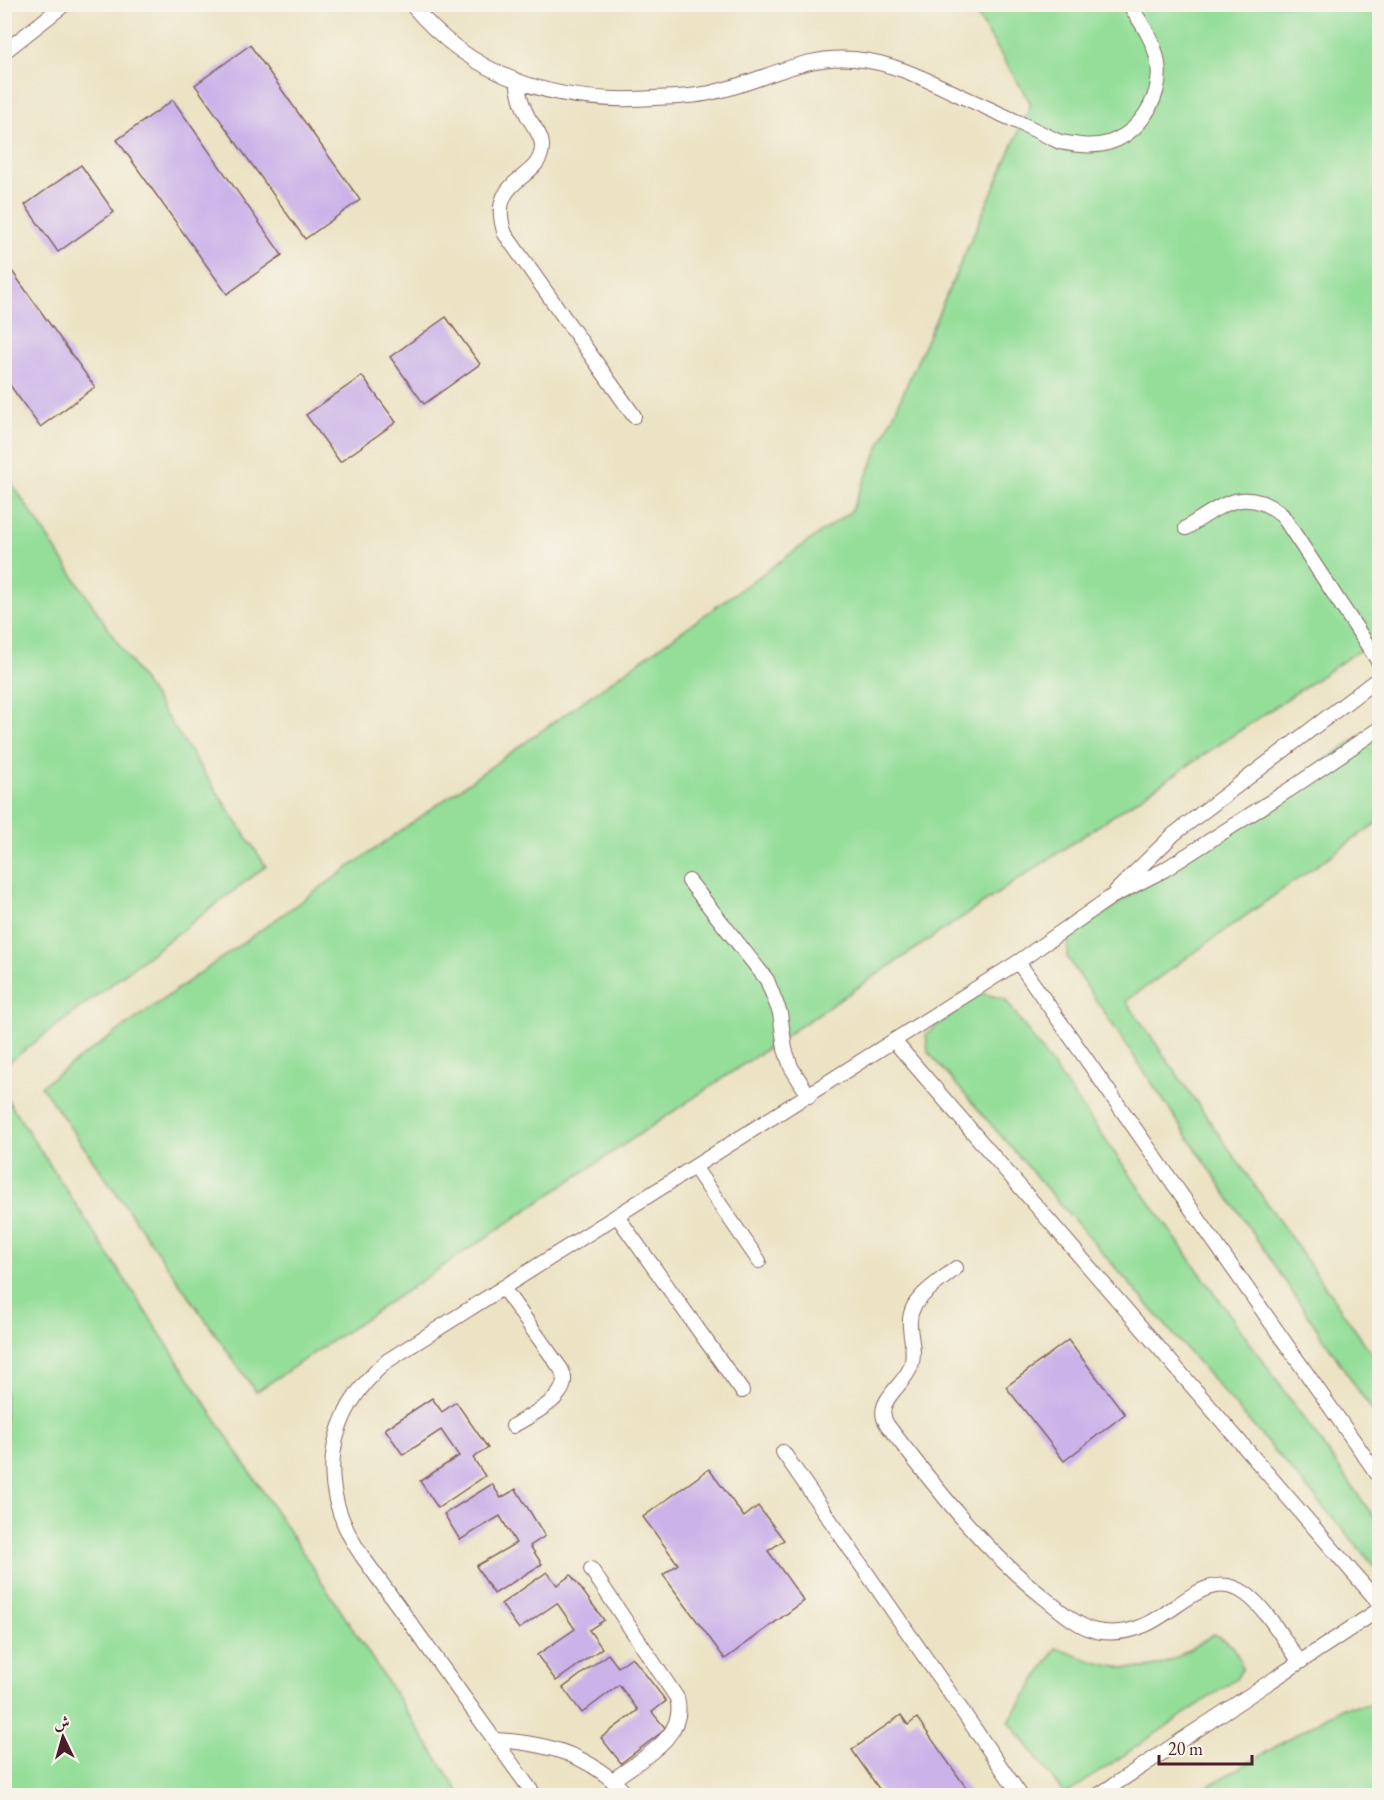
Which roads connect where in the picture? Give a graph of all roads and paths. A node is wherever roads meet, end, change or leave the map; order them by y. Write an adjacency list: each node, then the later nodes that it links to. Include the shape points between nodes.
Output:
1 (65, 4): 4 (lane)
2 (411, 4): 5 (lane, via 462,52)
3 (1130, 4): 5 (lane, via 1158,59 1158,85 1149,109 1133,129 1111,142 1086,146 1060,142 908,71 854,58 799,63 713,93 638,100 576,98)
4 (6, 48)
5 (517, 81): 6 (lane, via 542,146 535,164 504,195 500,208 505,234)
6 (634, 416)
7 (1186, 528): 8 (lane, via 1234,500 1260,501 1272,507 1282,515)
8 (1380, 664)
9 (1380, 677): 12 (lane, via 1174,834)
10 (1380, 728): 12 (lane, via 1164,870)
11 (689, 881): 15 (lane, via 767,980 780,1013 791,1067)
12 (1111, 897): 13 (lane)
13 (1018, 962): 14 (lane); 24 (lane)
14 (894, 1041): 15 (lane); 26 (lane)
15 (809, 1096): 16 (lane)
16 (695, 1168): 17 (lane); 18 (lane)
17 (617, 1216): 20 (lane); 21 (lane)
18 (759, 1261)
19 (956, 1268): 27 (lane, via 915,1304 909,1323 911,1365 907,1376 885,1402 883,1415 971,1530 1005,1565 1079,1624 1112,1633 1130,1630 1147,1625 1205,1588 1227,1586 1255,1602)
20 (503, 1288): 22 (lane, via 561,1369 565,1381 556,1397); 28 (lane, via 387,1361 369,1377 342,1418 332,1465 337,1506 348,1536)
21 (742, 1391)
22 (513, 1426)
23 (783, 1452): 32 (lane)
24 (1380, 1478)
25 (591, 1569): 29 (lane, via 680,1708 679,1719 668,1738)
26 (1380, 1606): 27 (lane)
27 (1300, 1662): 33 (lane)
28 (495, 1740): 29 (lane, via 552,1747 595,1766); 30 (lane)
29 (613, 1780): 31 (lane)
30 (535, 1796)
31 (628, 1796)
32 (1021, 1796)
33 (1097, 1796)

